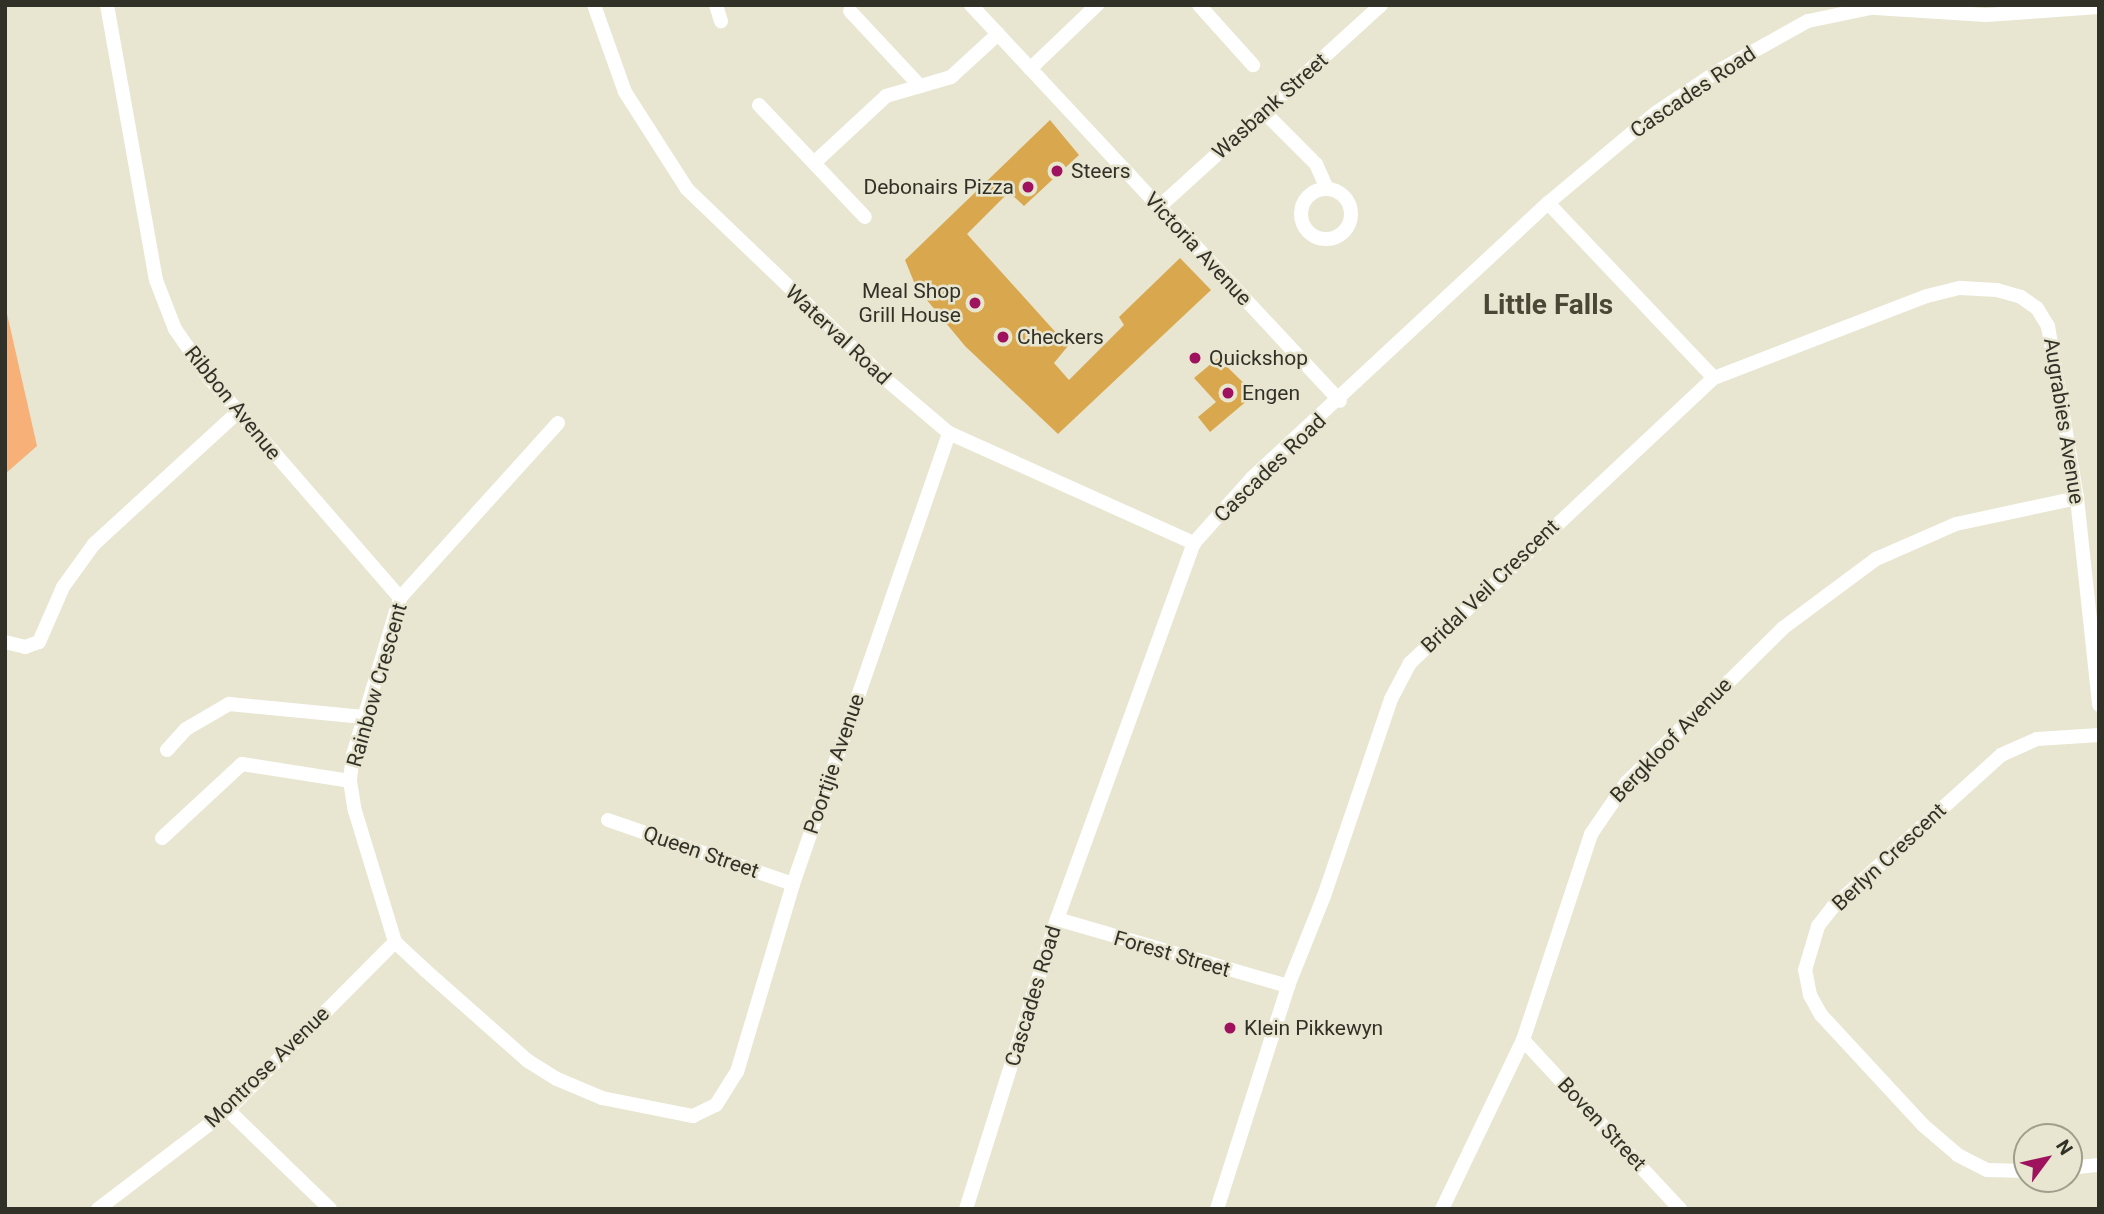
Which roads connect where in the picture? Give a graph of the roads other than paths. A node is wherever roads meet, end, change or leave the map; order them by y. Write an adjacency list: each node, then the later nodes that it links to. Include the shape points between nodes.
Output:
1 (107, 5): 26 (street, Ribbon Avenue, via 164,305 192,356)
2 (594, 5): 28 (street, Waterval Road, via 625,92 688,188 883,377)
3 (716, 5): 11 (street)
4 (971, 5): 12 (street, Victoria Avenue)
5 (1097, 5): 14 (street)
6 (1199, 5): 13 (street)
7 (1381, 5): 17 (street, Wasbank Street)
8 (1879, 7): 9 (street, Cascades Road, via 1986,15); 20 (street, Cascades Road, via 1808,21 1718,71 1657,112)
9 (2099, 7)
10 (850, 10): 15 (street)
11 (721, 21)
12 (998, 34): 14 (street, Victoria Avenue); 15 (street, via 951,77)
13 (1254, 65)
14 (1030, 69): 21 (street, Victoria Avenue)
15 (920, 86): 18 (street, via 886,96)
16 (759, 105): 18 (street)
17 (1265, 112): 19 (street, via 1316,164); 21 (street, Wasbank Street)
18 (814, 163): 22 (street)
19 (1327, 189)
20 (1548, 203): 24 (street); 25 (street, Cascades Road)
21 (1160, 207): 25 (street, Victoria Avenue)
22 (865, 218)
23 (2036, 308): 24 (street, Bridal Veil Crescent, via 2021,297 1997,290 1960,288 1927,296); 29 (street, Augrabies Avenue, via 2048,326)
24 (1714, 378): 43 (street, Bridal Veil Crescent, via 1410,663 1391,699)
25 (1340, 401): 30 (street, Cascades Road, via 1252,478)
26 (238, 412): 31 (street, Ribbon Avenue); 32 (street, via 94,544 63,587 39,642 25,647)
27 (558, 423): 31 (street, Rainbow Crescent)
28 (949, 433): 30 (street, Waterval Road); 40 (street, Poortjie Avenue)
29 (2077, 498): 33 (street, Augrabies Avenue); 44 (street, Bergkloof Avenue, via 1956,524 1876,559 1783,628 1659,748 1605,809 1591,834)
30 (1194, 543): 41 (street, Cascades Road)
31 (400, 598): 34 (street, Rainbow Crescent)
32 (5, 642)
33 (2099, 705)
34 (363, 718): 36 (street, via 229,704 186,729); 37 (street, Rainbow Crescent)
35 (2099, 735): 46 (street, Berlyn Crescent, via 2037,739 2001,755 1833,907 1818,926 1805,970 1810,995 1821,1015 1923,1125 1958,1155 1987,1170)
36 (167, 750)
37 (350, 781): 39 (street, via 242,764); 42 (street, Rainbow Crescent)
38 (608, 820): 40 (street, Queen Street)
39 (162, 838)
40 (793, 884): 42 (street, Poortjie Avenue, via 737,1072 725,1096 693,1116 602,1098 556,1079 528,1061)
41 (1057, 919): 43 (street, Forest Street); 50 (street, Cascades Road)
42 (395, 942): 45 (street, Montrose Avenue)
43 (1288, 986): 47 (street, Bridal Veil Crescent)
44 (1523, 1040): 51 (street, Bergkloof Avenue); 52 (street, Boven Street)
45 (228, 1110): 48 (street, Montrose Avenue); 49 (street)
46 (2013, 1171)
47 (1220, 1208)
48 (98, 1209)
49 (330, 1209)
50 (966, 1209)
51 (1442, 1209)
52 (1680, 1209)

